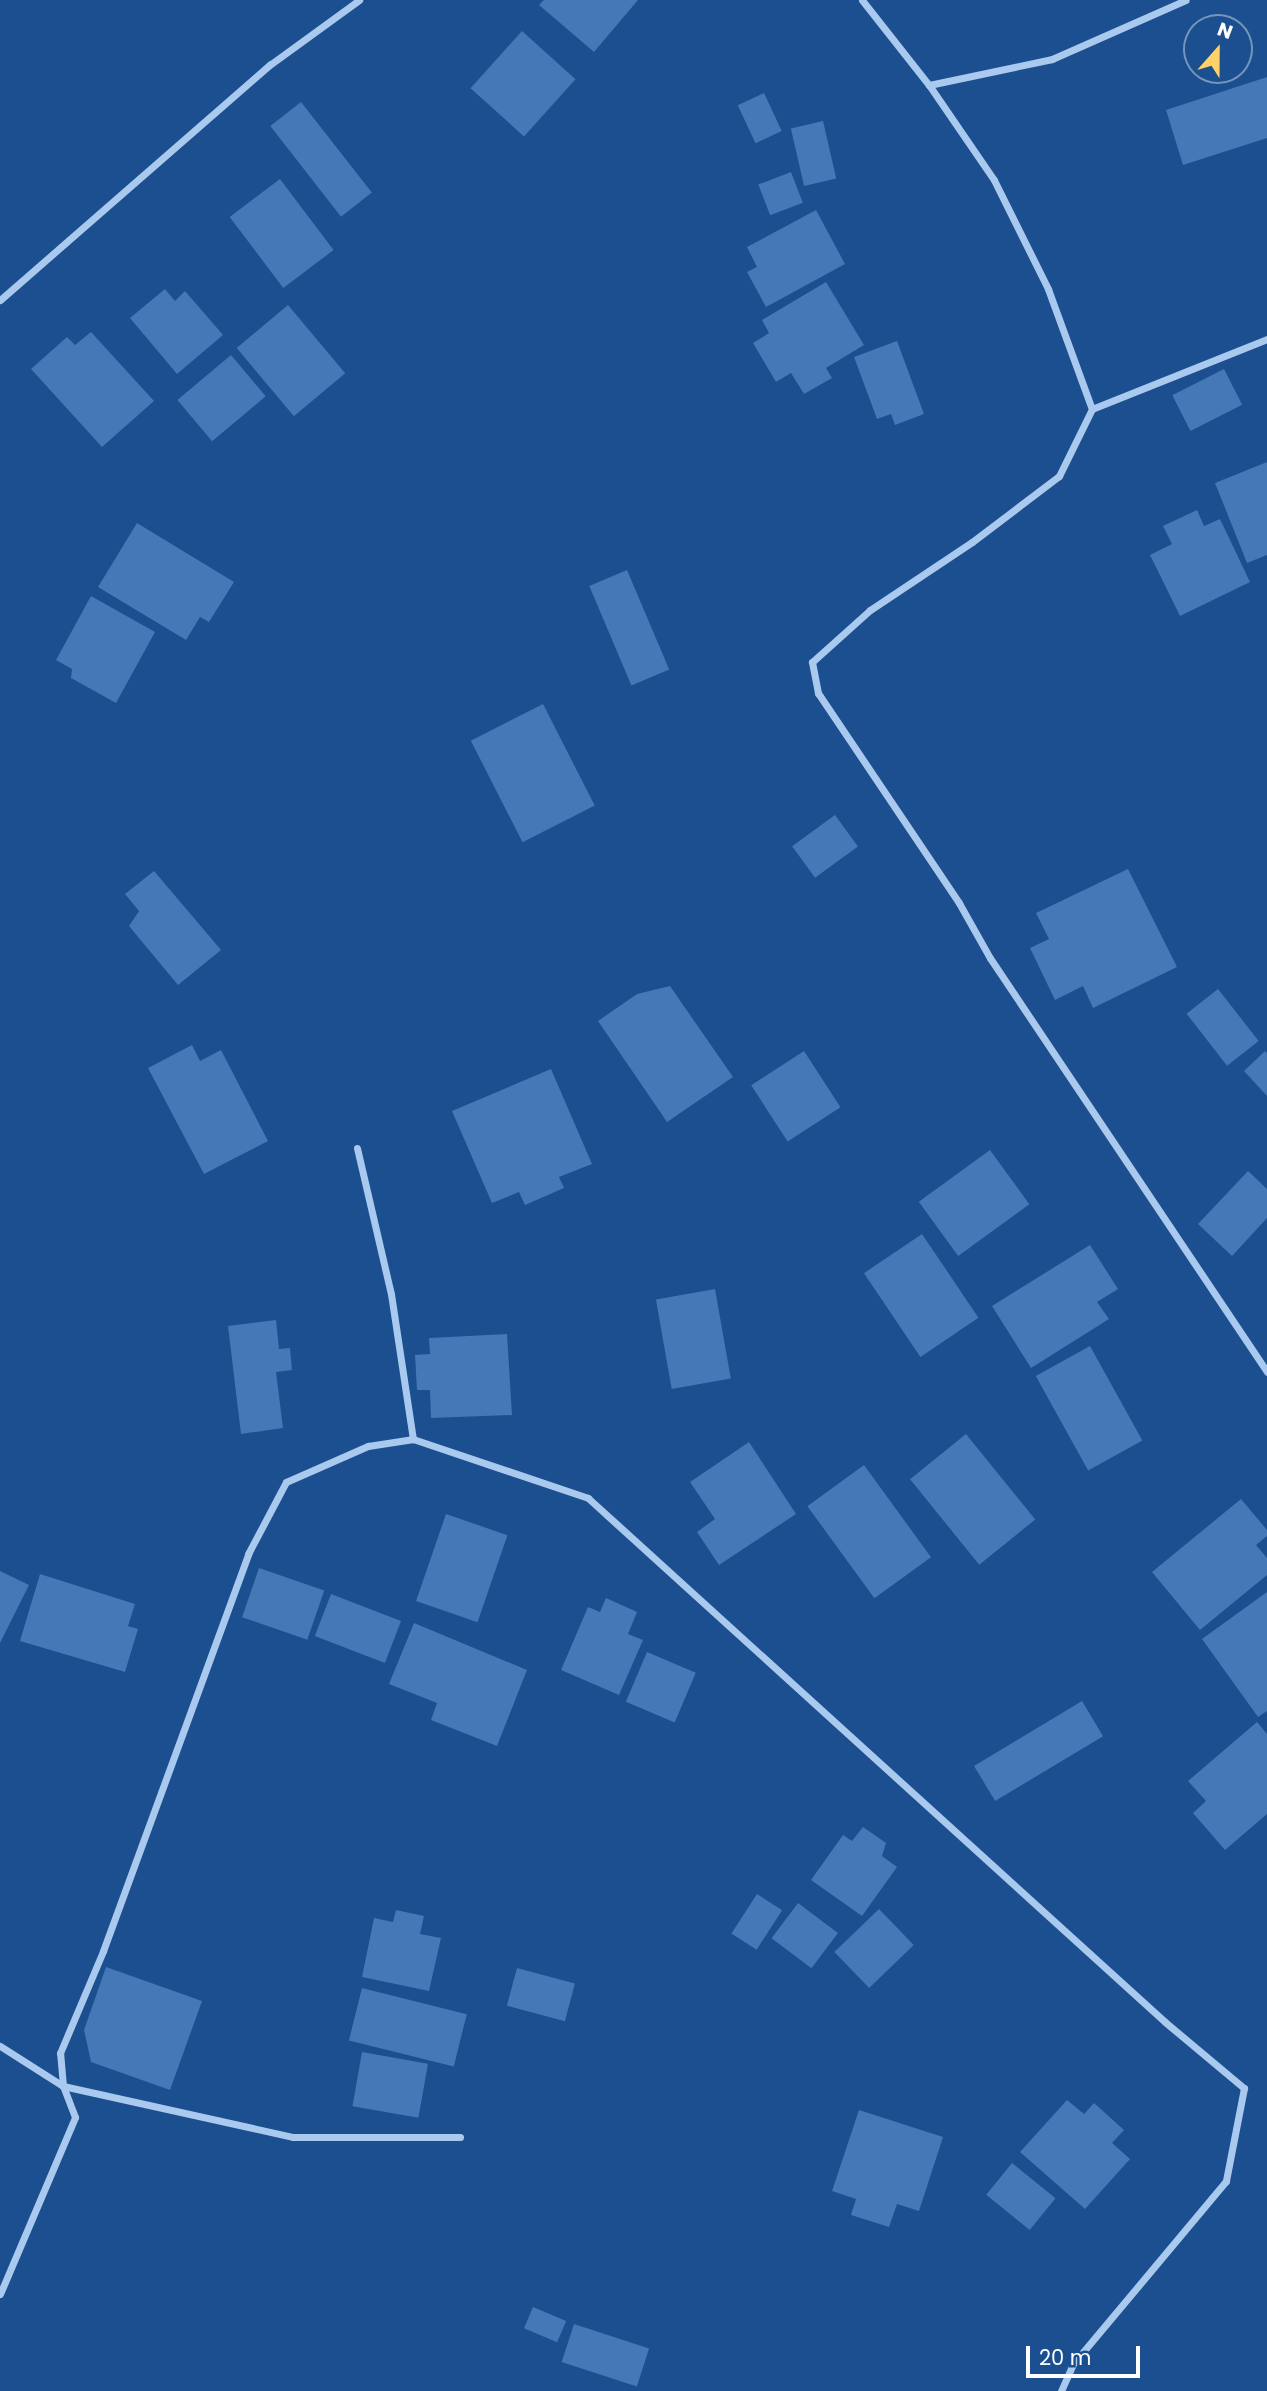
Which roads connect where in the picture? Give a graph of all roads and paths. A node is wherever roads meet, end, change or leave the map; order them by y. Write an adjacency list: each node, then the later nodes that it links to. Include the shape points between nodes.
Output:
1 (359, 0): 5 (street, via 271,64)
2 (862, 0): 4 (street)
3 (1186, 0): 4 (street, via 1052,59)
4 (929, 85): 7 (street, via 994,180 1048,289)
5 (0, 300)
6 (1267, 339): 7 (street)
7 (1093, 409): 9 (street, via 1059,476 972,542 870,610 812,662 818,693)
8 (357, 1148): 10 (street, via 391,1294)
9 (1267, 1372)
10 (413, 1439): 12 (street, via 368,1446 286,1482 248,1554 103,1951 60,2053); 15 (street, via 588,1498 1155,2013 1244,2088 1226,2181 1073,2364)
11 (0, 2046): 12 (street)
12 (63, 2086): 13 (street, via 293,2137); 14 (street, via 75,2117)
13 (460, 2137)
14 (0, 2294)
15 (1061, 2391)

